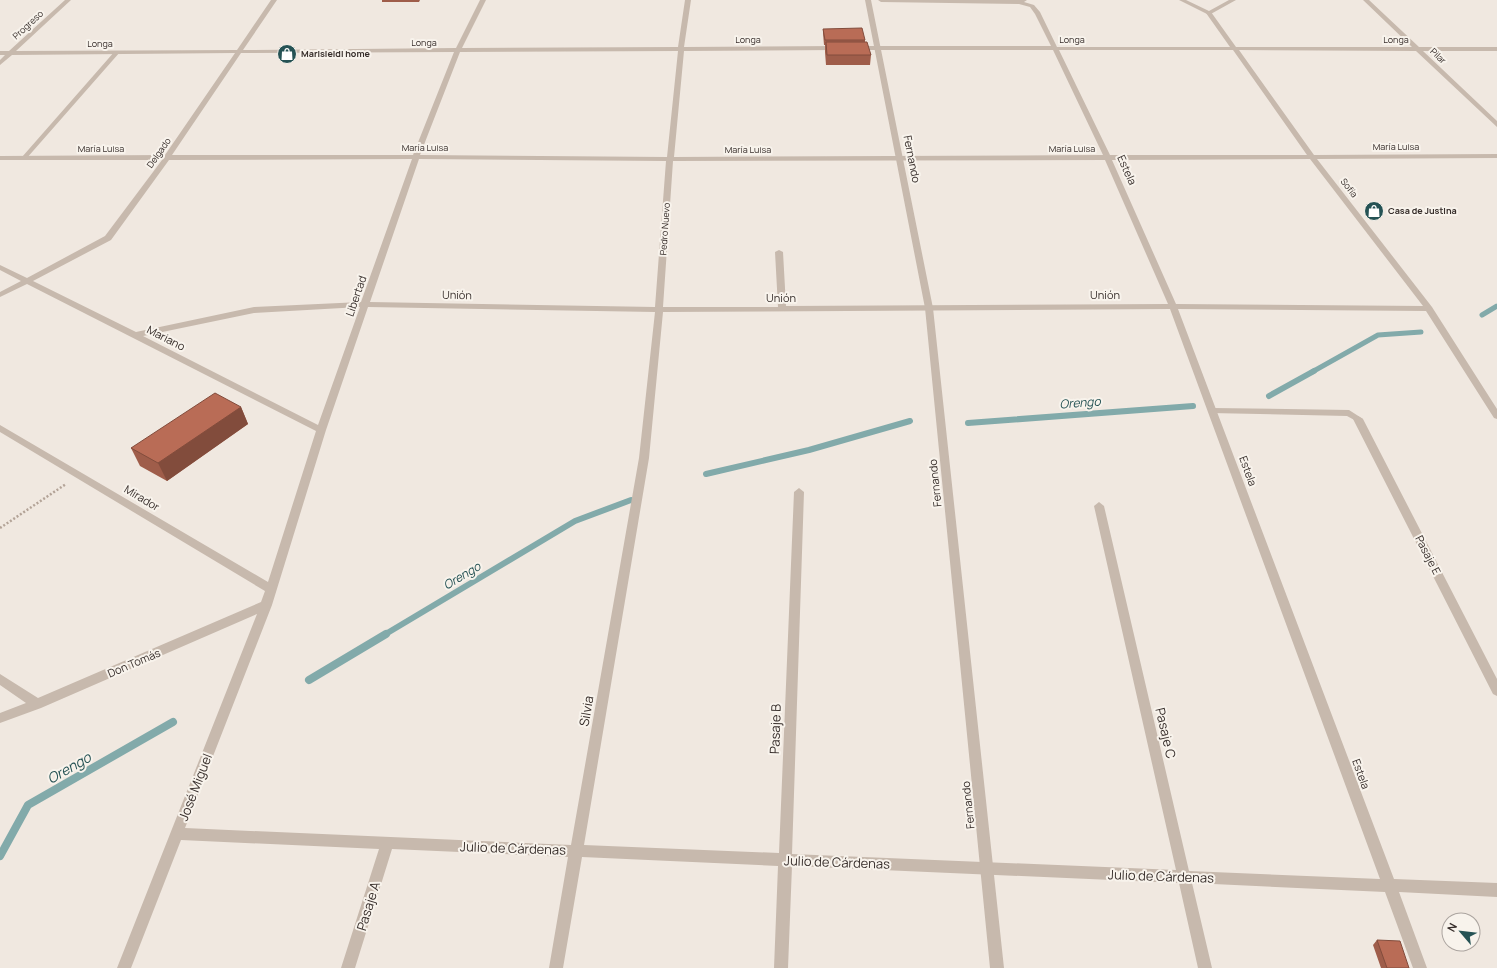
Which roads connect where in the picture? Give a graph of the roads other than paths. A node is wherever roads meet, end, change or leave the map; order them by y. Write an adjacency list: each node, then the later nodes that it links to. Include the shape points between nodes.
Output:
1 (68, 0): 21 (street, Progreso)
2 (274, 0): 22 (street, Delgado)
3 (483, 0): 19 (street, Libertad)
4 (688, 0): 13 (street, Pedro Nuevo)
5 (868, 0): 12 (street, Fernando)
6 (881, 0): 10 (street)
7 (1182, 0): 11 (street)
8 (1233, 0): 11 (street)
9 (1366, 0): 16 (street, Pilar)
10 (1022, 1): 14 (street, Estela, via 1038,13)
11 (1209, 13): 15 (street, Sofía)
12 (877, 48): 13 (street, Longa); 14 (street, Longa); 31 (street, Fernando)
13 (681, 49): 19 (street, Longa); 33 (street, Pedro Nuevo)
14 (1056, 49): 15 (street, Longa); 32 (street, Estela)
15 (1234, 49): 16 (street, Longa); 27 (street, Sofía)
16 (1417, 49): 17 (street, Longa); 24 (street, Pilar)
17 (1497, 49)
18 (117, 52): 21 (street, Longa); 22 (street, Longa); 29 (street)
19 (457, 52): 22 (street, Longa); 26 (street, Libertad)
20 (0, 53): 21 (street, Longa)
21 (10, 53): 23 (street, Progreso)
22 (237, 53): 30 (street, Delgado)
23 (0, 63)
24 (1497, 125)
25 (1497, 156): 27 (street, María Luisa)
26 (416, 157): 30 (street, María Luisa); 33 (street, María Luisa); 38 (street, Libertad)
27 (1312, 157): 32 (street, María Luisa); 42 (street, Sofía)
28 (0, 158): 29 (street, María Luisa)
29 (24, 158): 30 (street, María Luisa)
30 (167, 158): 36 (street, Delgado, via 108,238)
31 (900, 158): 32 (street, María Luisa); 33 (street, María Luisa); 40 (street, Fernando)
32 (1108, 158): 39 (street, Estela)
33 (670, 159): 43 (street, Pedro Nuevo)
34 (779, 252): 41 (street)
35 (0, 267): 36 (street, Mariano)
36 (26, 280): 37 (street); 44 (street, Mariano)
37 (0, 295)
38 (365, 304): 43 (street, Unión); 44 (street, Unión, via 254,310); 49 (street, Libertad)
39 (1173, 306): 40 (street, Unión); 42 (street, Unión); 46 (street, Estela)
40 (929, 308): 41 (street, Unión); 63 (street, Fernando)
41 (782, 309): 43 (street, Unión)
42 (1429, 309): 45 (street, Sofía)
43 (659, 310): 50 (street, Pedro Nuevo)
44 (136, 335): 49 (street, Mariano)
45 (1492, 402): 47 (street, Sofía)
46 (1213, 411): 56 (street, Pasaje E, via 1349,413 1358,418); 65 (street, Estela)
47 (1497, 416)
48 (0, 428): 53 (street, Mirador)
49 (321, 430): 53 (street, Libertad)
50 (644, 458): 61 (street, Silvia)
51 (799, 492): 62 (street, Pasaje B)
52 (1099, 506): 64 (street, Pasaje C)
53 (271, 588): 54 (street, Libertad)
54 (266, 605): 57 (street, Don Tomás); 59 (street, José Miguel)
55 (0, 679): 57 (street)
56 (1497, 692)
57 (37, 704): 58 (street, Don Tomás)
58 (0, 718)
59 (177, 834): 60 (street, Julio de Cárdenas); 67 (street, José Miguel)
60 (387, 843): 61 (street, Julio de Cárdenas); 68 (street, Pasaje A)
61 (576, 851): 62 (street, Julio de Cárdenas); 69 (street, Silvia)
62 (785, 860): 63 (street, Julio de Cárdenas); 70 (street, Pasaje B)
63 (987, 868): 64 (street, Julio de Cárdenas); 71 (street, Fernando)
64 (1184, 877): 65 (street, Julio de Cárdenas); 72 (street, Pasaje C)
65 (1389, 886): 66 (street, Julio de Cárdenas); 73 (street, Estela)
66 (1497, 890)
67 (124, 968)
68 (348, 968)
69 (556, 968)
70 (781, 968)
71 (997, 968)
72 (1205, 968)
73 (1420, 968)

